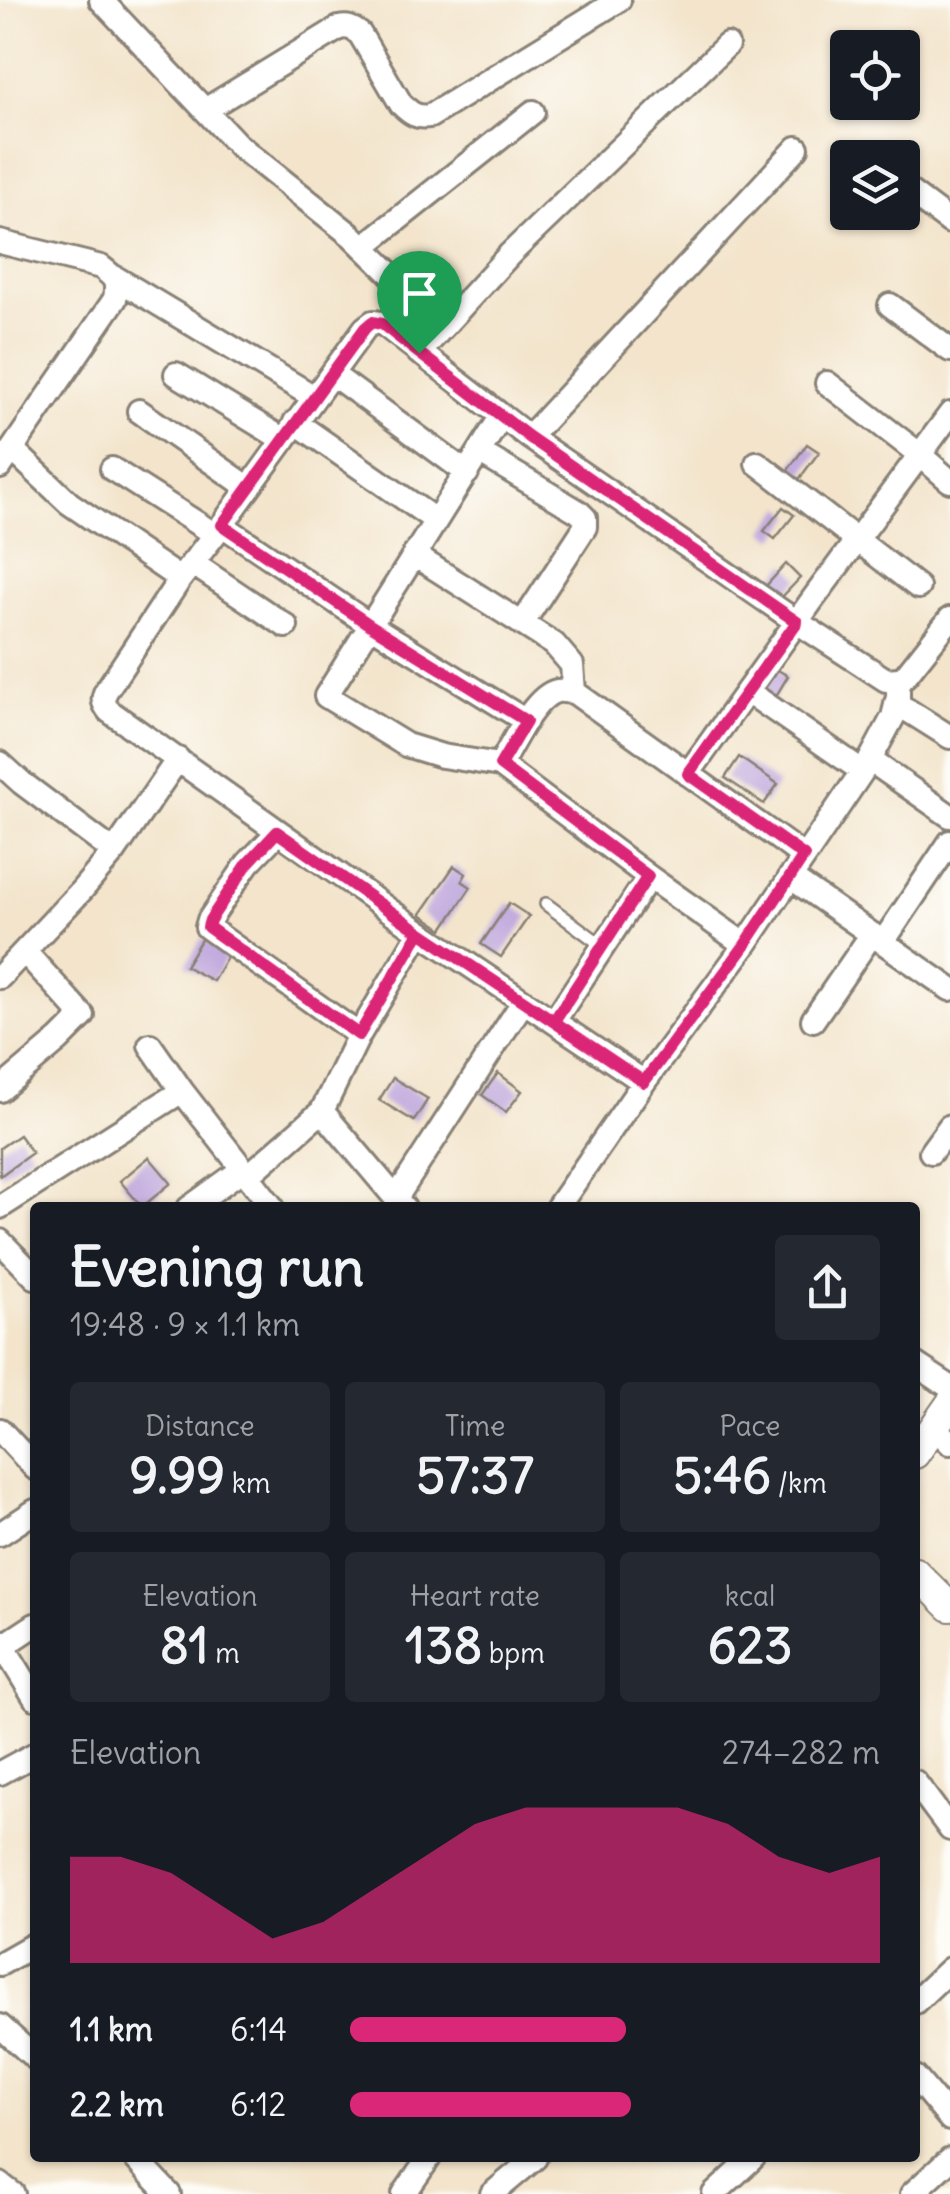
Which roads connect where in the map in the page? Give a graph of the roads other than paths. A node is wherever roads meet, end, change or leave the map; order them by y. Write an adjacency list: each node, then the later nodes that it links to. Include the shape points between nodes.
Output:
1 (101, 0): 4 (street)
2 (619, 0): 4 (street, via 430,116 419,118 401,104 360,34 345,27)
3 (727, 45): 13 (street)
4 (205, 110): 10 (street)
5 (533, 112): 10 (street)
6 (797, 148): 24 (street)
7 (920, 200): 8 (street)
8 (950, 222)
9 (0, 242): 11 (street, via 101,267)
10 (363, 247): 13 (street)
11 (114, 277): 19 (street); 26 (street, via 115,299)
12 (890, 305): 14 (street)
13 (444, 326): 15 (street)
14 (950, 350)
15 (419, 353): 17 (street, via 372,322); 22 (street)
16 (176, 374): 23 (street)
17 (332, 374): 19 (street); 27 (street)
18 (827, 383): 25 (street)
19 (314, 397): 23 (street)
20 (139, 411): 31 (street)
21 (950, 414): 25 (street)
22 (501, 417): 24 (street); 27 (street)
23 (290, 431): 31 (street); 32 (street)
24 (529, 437): 39 (street)
25 (919, 454): 30 (street); 34 (street)
26 (6, 458): 36 (street)
27 (473, 462): 32 (street); 40 (street, via 585,518)
28 (757, 463): 34 (street)
29 (112, 470): 33 (street)
30 (950, 482)
31 (249, 488): 33 (street)
32 (435, 520): 35 (street)
33 (218, 530): 36 (street); 41 (street)
34 (857, 539): 37 (street); 39 (street)
35 (414, 556): 40 (street); 41 (street)
36 (186, 571): 42 (street); 49 (street, via 103,697 109,711)
37 (918, 587)
38 (950, 619): 43 (street)
39 (797, 622): 43 (street, via 886,680); 44 (street)
40 (522, 624): 45 (street, via 572,664)
41 (370, 625): 47 (street); 51 (street, via 326,696 406,745)
42 (286, 626)
43 (898, 680): 46 (street)
44 (747, 691): 52 (street); 53 (street)
45 (574, 692): 47 (street, via 542,698); 53 (street)
46 (896, 704): 48 (street); 52 (street)
47 (526, 721): 51 (street)
48 (950, 737)
49 (178, 759): 55 (street); 57 (street)
50 (0, 763): 57 (street)
51 (500, 765): 59 (street)
52 (866, 766): 54 (street); 58 (street)
53 (688, 774): 58 (street)
54 (950, 816)
55 (277, 832): 62 (street); 72 (street, via 248,863 208,927)
56 (950, 842): 63 (street)
57 (114, 852): 66 (street)
58 (804, 856): 60 (street)
59 (648, 876): 64 (street); 65 (street)
60 (790, 877): 63 (street); 64 (street)
61 (546, 904): 65 (lane)
62 (420, 932): 69 (street); 72 (street)
63 (877, 938): 68 (street); 70 (street)
64 (745, 945): 74 (street)
65 (603, 946): 71 (street)
66 (25, 952): 67 (street); 75 (street, via 83,1016)
67 (0, 977)
68 (950, 989)
69 (523, 1002): 71 (street); 84 (street)
70 (813, 1020)
71 (554, 1021): 74 (street)
72 (359, 1035): 77 (street)
73 (150, 1046): 76 (street)
74 (644, 1082): 85 (street)
75 (0, 1090)
76 (182, 1091): 80 (street); 86 (street)
77 (322, 1110): 80 (street); 83 (street)
78 (950, 1126): 79 (street)
79 (931, 1152)
80 (246, 1172): 81 (street); 82 (street)
81 (198, 1202)
82 (268, 1202)
83 (399, 1202)
84 (401, 1202)
85 (561, 1202)
86 (0, 1207)
87 (0, 1241): 88 (street)
88 (30, 1272)
89 (920, 1367): 90 (street)
90 (950, 1387)
91 (945, 1425): 93 (street)
92 (0, 1430): 94 (street)
93 (920, 1449)
94 (30, 1463)
95 (30, 1514): 96 (street)
96 (0, 1534)
97 (920, 1577): 98 (street)
98 (950, 1607)
99 (30, 1628): 100 (street)
100 (1, 1645): 101 (street)
101 (30, 1690)
102 (30, 1757): 103 (street)
103 (0, 1772)
104 (920, 1789): 105 (street)
105 (950, 1829)
106 (30, 1947): 107 (street)
107 (0, 1964)
108 (950, 1969): 109 (street)
109 (920, 1997)
110 (0, 2026): 111 (street)
111 (30, 2053)
112 (920, 2083): 113 (street)
113 (950, 2119)
114 (950, 2158): 125 (street)
115 (139, 2162): 121 (street)
116 (426, 2162): 122 (street)
117 (530, 2162): 123 (street)
118 (748, 2162): 124 (street)
119 (0, 2184): 120 (street)
120 (14, 2194)
121 (169, 2194)
122 (404, 2194)
123 (492, 2194)
124 (714, 2194)
125 (912, 2194)

